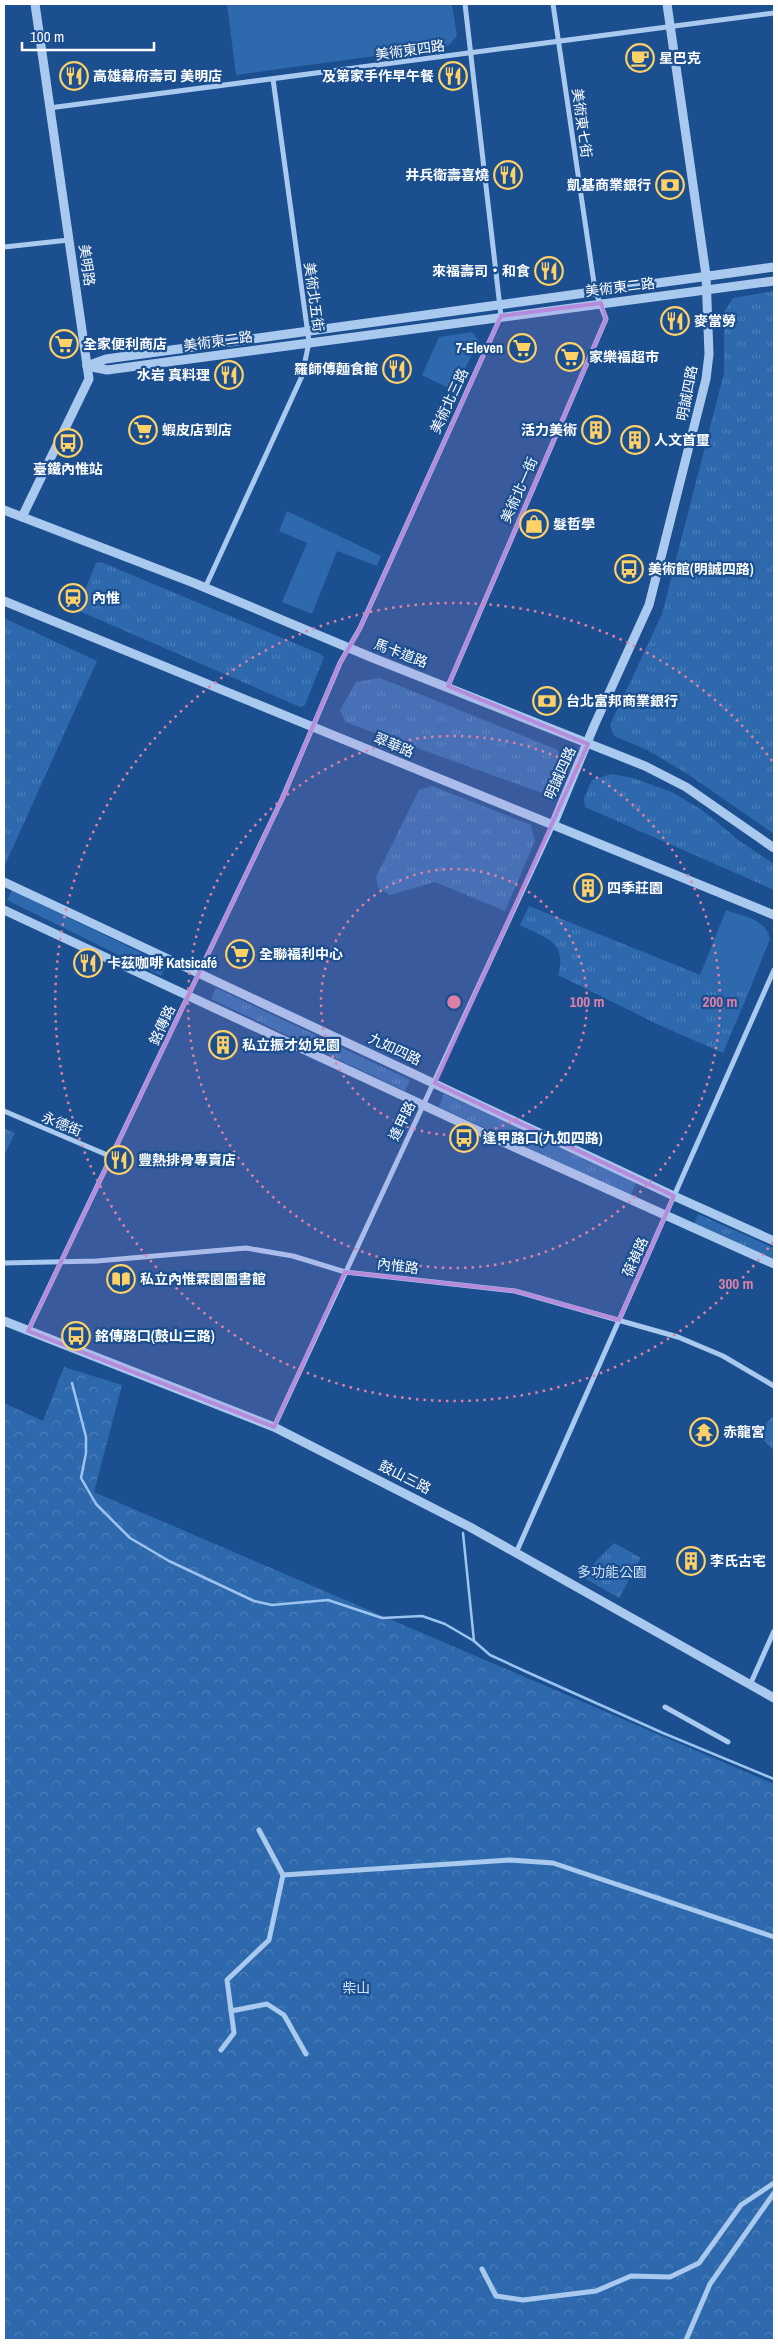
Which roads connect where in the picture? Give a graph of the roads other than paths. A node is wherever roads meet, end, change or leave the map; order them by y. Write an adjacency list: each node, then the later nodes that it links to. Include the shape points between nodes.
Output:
1 (35, 4): 10 (street, 美明路)
2 (465, 4): 8 (street)
3 (553, 4): 7 (street, 美術東七街)
4 (667, 4): 6 (street, 明誠四路)
5 (774, 13): 6 (street, 美術東四路)
6 (670, 27): 7 (street, 美術東四路); 14 (street, 明誠四路)
7 (558, 42): 8 (street, 美術東四路); 16 (street, 美術東七街)
8 (471, 53): 9 (street, 美術東四路); 18 (street)
9 (273, 79): 10 (street, 美術東四路); 21 (street, 美術北五街)
10 (49, 108): 11 (street, 美明路)
11 (69, 240): 12 (street); 23 (street, 美明路)
12 (4, 246)
13 (774, 267): 14 (street, 美術東二路)
14 (706, 275): 16 (street, 美術東二路); 17 (street, 明誠四路)
15 (774, 281): 17 (street, 美術東二路)
16 (595, 290): 18 (street, 美術東二路); 19 (street, 美術東七街)
17 (707, 290): 19 (street, 美術東二路); 31 (street, 明誠四路, via 706,379 649,605)
18 (499, 303): 20 (street); 21 (street, 美術東二路)
19 (601, 303): 20 (street, 美術東二路); 29 (street, 美術北一街, via 606,318)
20 (501, 316): 22 (street, 美術東二路); 28 (street, 美術北三路)
21 (307, 330): 22 (street, 美術北五街); 23 (street, 美術東二路, via 106,359)
22 (309, 342): 23 (street, 美術東二路, via 107,370); 26 (street, 美術北五街, via 302,376)
23 (87, 366): 25 (street, 美明路, via 88,379)
24 (4, 510): 25 (street, 馬卡道路)
25 (22, 517): 26 (street, 馬卡道路)
26 (205, 588): 28 (street, 馬卡道路)
27 (4, 601): 30 (street, 翠華路)
28 (349, 648): 29 (street, 馬卡道路); 30 (street, 美術北三路)
29 (448, 686): 31 (street, 馬卡道路)
30 (312, 727): 32 (street, 翠華路); 38 (street, 銘傳路, via 282,800)
31 (588, 744): 32 (street, 明誠四路); 33 (street, 馬卡道路, via 645,766 686,787)
32 (553, 825): 36 (street, 翠華路); 40 (street, 逢甲路)
33 (774, 848)
34 (5, 885): 38 (street, 九如四路)
35 (4, 910): 39 (street)
36 (774, 915)
37 (774, 970): 44 (street, 葆禎路)
38 (199, 973): 39 (street, 銘傳路); 40 (street, 九如四路)
39 (188, 996): 41 (street); 43 (street, 銘傳路)
40 (435, 1083): 41 (street, 逢甲路); 44 (street, 九如四路)
41 (422, 1105): 45 (street); 50 (street, 逢甲路)
42 (4, 1111): 43 (street, 永德街)
43 (112, 1157): 48 (street, 銘傳路)
44 (674, 1196): 45 (street, 葆禎路); 46 (street, 九如四路)
45 (666, 1214): 49 (street); 51 (street, 葆禎路)
46 (774, 1241)
47 (4, 1263): 48 (street, 內惟路)
48 (61, 1263): 50 (street, 內惟路, via 246,1248 293,1256); 53 (street, 銘傳路)
49 (774, 1264)
50 (345, 1272): 51 (street, 內惟路, via 515,1291); 55 (street, 逢甲路)
51 (619, 1320): 54 (street, 內惟路, via 678,1337 723,1356); 56 (street, 葆禎路)
52 (4, 1321): 53 (street, 鼓山三路)
53 (28, 1331): 55 (street, 鼓山三路)
54 (774, 1386)
55 (274, 1427): 56 (street, 鼓山三路)
56 (516, 1553): 58 (street, 鼓山三路)
57 (774, 1631): 58 (street)
58 (750, 1685): 59 (street, 鼓山三路)
59 (774, 1698)
60 (664, 1707): 61 (street)
61 (728, 1742)
62 (259, 1830): 63 (street)
63 (283, 1875): 64 (street, via 510,1860 553,1863); 65 (street, via 269,1940 227,1980)
64 (774, 1937)
65 (231, 2011): 66 (street, via 234,2033); 67 (street, via 267,2004 284,2014)
66 (221, 2050)
67 (306, 2054)
68 (774, 2183): 70 (street, via 741,2204 699,2263 670,2276 631,2276 596,2291 523,2300 496,2296)
69 (774, 2193): 71 (street, via 710,2284)
70 (482, 2269)
71 (686, 2340)

